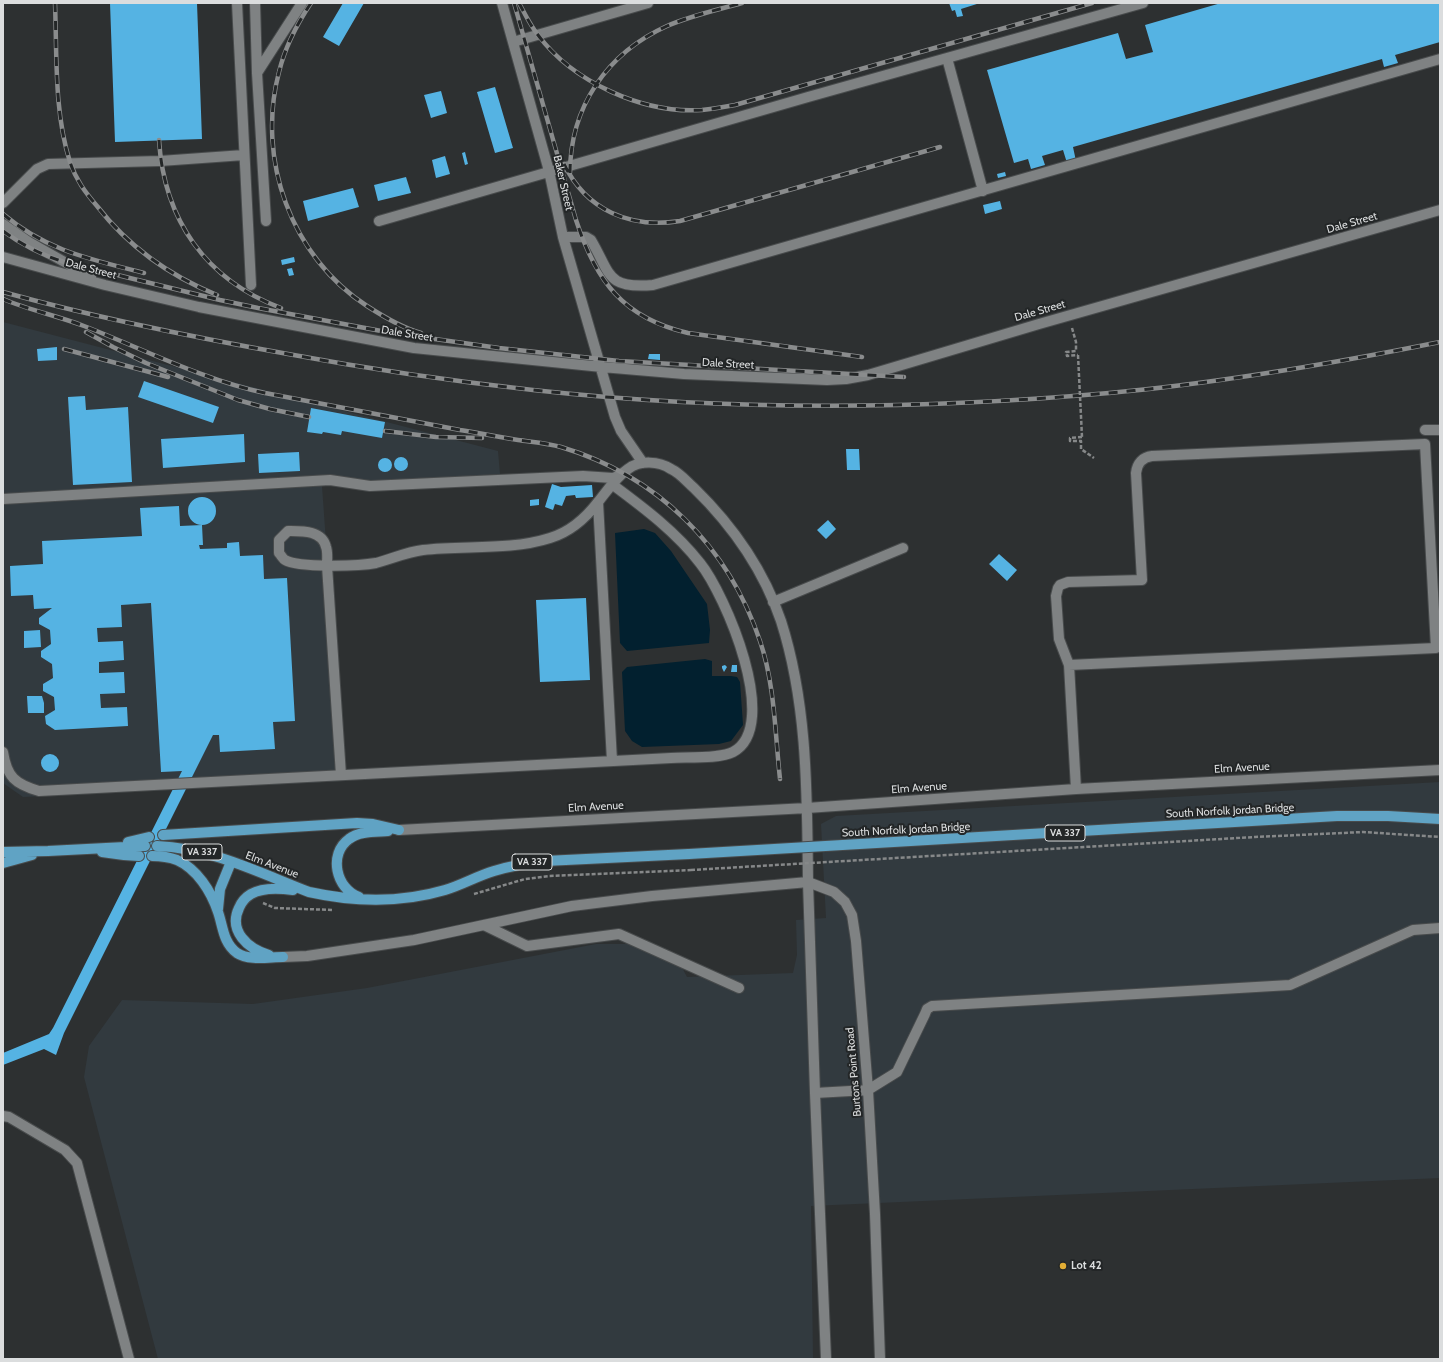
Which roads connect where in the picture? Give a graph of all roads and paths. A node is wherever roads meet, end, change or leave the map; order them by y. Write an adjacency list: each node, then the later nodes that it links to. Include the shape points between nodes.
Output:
1 (237, 3): 11 (street)
2 (255, 3): 10 (street)
3 (302, 3): 10 (street)
4 (502, 3): 7 (street, Baker Street)
5 (648, 3): 7 (street)
6 (1143, 3): 8 (street)
7 (513, 42): 12 (street, Baker Street)
8 (947, 58): 12 (street); 13 (street)
9 (1440, 59): 13 (street)
10 (257, 73): 16 (street)
11 (244, 155): 14 (street, via 48,164 38,169); 22 (street)
12 (549, 172): 17 (street); 19 (street, Baker Street)
13 (983, 191): 19 (street, via 653,285 632,286 616,281 591,240 586,237)
14 (3, 203)
15 (1440, 210): 24 (street, Dale Street, via 859,377 792,379)
16 (266, 221)
17 (379, 221)
18 (3, 224): 21 (street)
19 (563, 237): 24 (street, Baker Street)
20 (3, 257): 21 (street, Dale Street)
21 (104, 285): 24 (street, Dale Street, via 199,307 414,348)
22 (251, 285)
23 (1076, 342): 27 (path, bridge, via 1076,352 1066,352 1067,356 1078,355 1082,437 1070,438 1070,441 1081,441 1081,449)
24 (602, 367): 28 (street, Baker Street, via 615,417)
25 (1425, 430): 26 (street)
26 (1440, 430)
27 (1094, 458)
28 (643, 463): 29 (street, via 632,466); 36 (street, via 655,463 670,468 722,517 742,543)
29 (620, 475): 30 (street); 31 (street, via 613,478 583,476 370,486 330,480)
30 (613, 485): 32 (street); 39 (street, via 668,528 701,564 713,582 727,609 741,646 749,677 753,714 747,737 741,746 724,755)
31 (3, 499)
32 (598, 502): 34 (street, via 576,525 550,538 532,543 423,550 375,563); 39 (street)
33 (903, 548): 36 (street)
34 (327, 566): 34 (street, via 285,560 279,553 279,540 288,531 313,533 322,537 326,547); 41 (street)
35 (1437, 596): 37 (street, via 1436,648); 37 (street, via 1425,444 1147,457 1140,463 1136,473 1142,580 1068,582 1060,585 1056,596 1059,640)
36 (773, 602): 43 (street, via 794,671)
37 (1069, 665): 42 (street)
38 (3, 752): 41 (street, via 7,770 12,778 18,784 39,791)
39 (612, 761): 41 (street)
40 (1440, 770): 42 (street, Elm Avenue)
41 (341, 775)
42 (1076, 789): 43 (street, Elm Avenue)
43 (807, 808): 45 (street, Elm Avenue); 58 (street)
44 (1440, 819): 61 (main road, South Norfolk Jordan Bridge / VA 337, bridge, via 1337,816 545,861 493,871 431,894)
45 (399, 830): 46 (main road, via 357,823); 60 (main road, via 361,834 348,840 340,850 337,864 340,880 349,892)
46 (163, 835)
47 (1440, 837): 57 (path, bridge, via 1356,833)
48 (147, 841): 50 (main road, via 106,848)
49 (157, 846): 55 (main road, Elm Avenue / VA 337, via 191,849)
50 (80, 849): 51 (main road); 53 (main road)
51 (48, 851): 52 (main road); 56 (main road)
52 (3, 852)
53 (140, 856)
54 (152, 856): 62 (main road, via 176,860 192,871 208,890)
55 (231, 862): 59 (main road, Elm Avenue / VA 337); 62 (main road, via 220,890)
56 (3, 863)
57 (691, 870)
58 (808, 882): 63 (street, via 572,906); 67 (street, Burtons Point Road, via 834,892 845,902 852,915); 68 (street)
59 (309, 892): 60 (main road, Elm Avenue / VA 337); 65 (main road, via 260,890 247,897 240,905 236,924 246,943 260,952)
60 (367, 900): 61 (main road, Elm Avenue / VA 337)
61 (379, 900)
62 (218, 913): 65 (main road, via 226,940 238,953 251,957)
63 (484, 925): 65 (street, via 414,940 307,956); 66 (street, via 527,946 619,934)
64 (1440, 928): 67 (street, via 1413,930 1290,985 932,1006 927,1009 897,1072)
65 (283, 956)
66 (739, 988)
67 (868, 1090): 68 (street); 72 (street, Burtons Point Road)
68 (816, 1093): 71 (street)
69 (3, 1116): 70 (street, via 9,1117 65,1150 77,1163)
70 (129, 1359)
71 (826, 1359)
72 (880, 1359)

